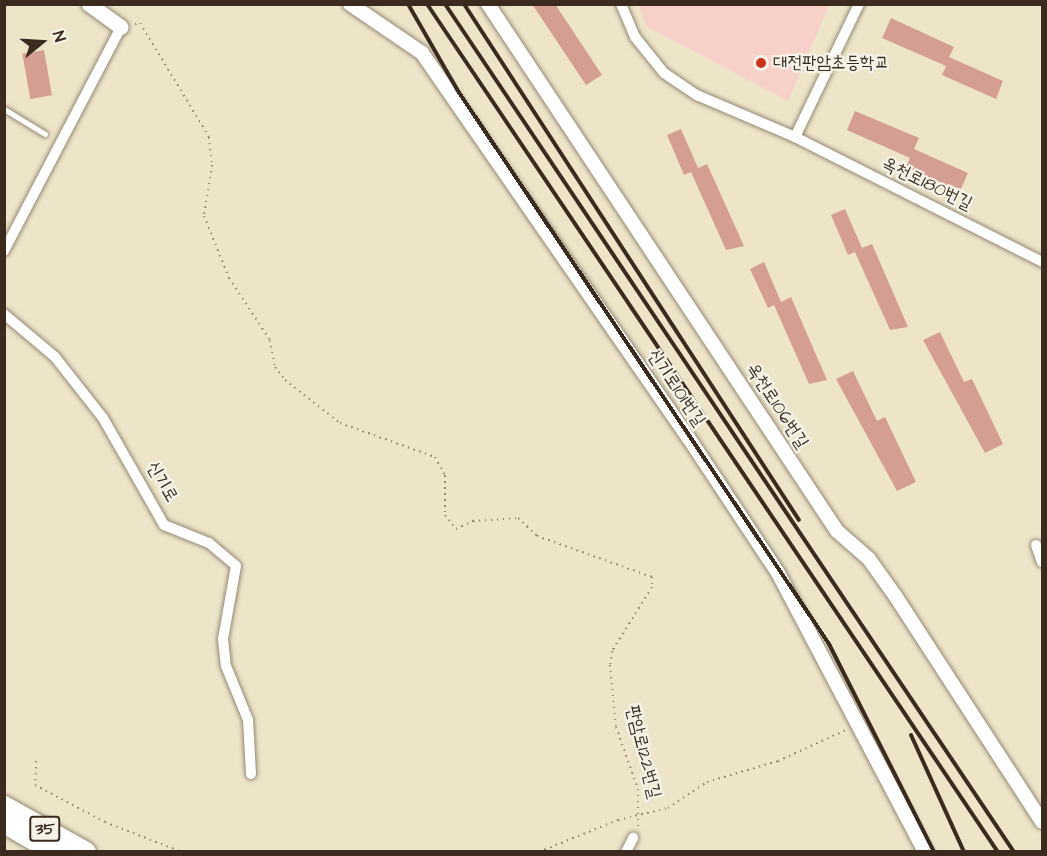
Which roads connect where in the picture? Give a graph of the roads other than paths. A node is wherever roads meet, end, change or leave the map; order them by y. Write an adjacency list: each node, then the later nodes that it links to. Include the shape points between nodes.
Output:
1 (89, 4): 6 (main road)
2 (350, 4): 23 (street, 신기로101번길, via 422,53 778,573)
3 (488, 4): 17 (street, 옥천로106번길, via 837,531 869,559 896,597)
4 (621, 4): 9 (street, 옥천로180번길, via 635,38 664,74 698,95)
5 (859, 4): 9 (street)
6 (121, 27): 10 (street)
7 (4, 109): 8 (lane)
8 (45, 134)
9 (795, 137): 11 (street, 옥천로180번길)
10 (4, 251)
11 (1042, 262)
12 (4, 314): 15 (street, 신기로, via 55,357 103,418 164,525 209,543 236,566 223,639 226,666 248,720)
13 (1036, 545): 14 (street)
14 (1042, 562)
15 (251, 774)
16 (4, 806): 21 (highway, 35)
17 (1042, 822)
18 (4, 823): 20 (highway, 35)
19 (633, 838): 22 (street)
20 (54, 852)
21 (86, 852)
22 (626, 852)
23 (927, 852)

